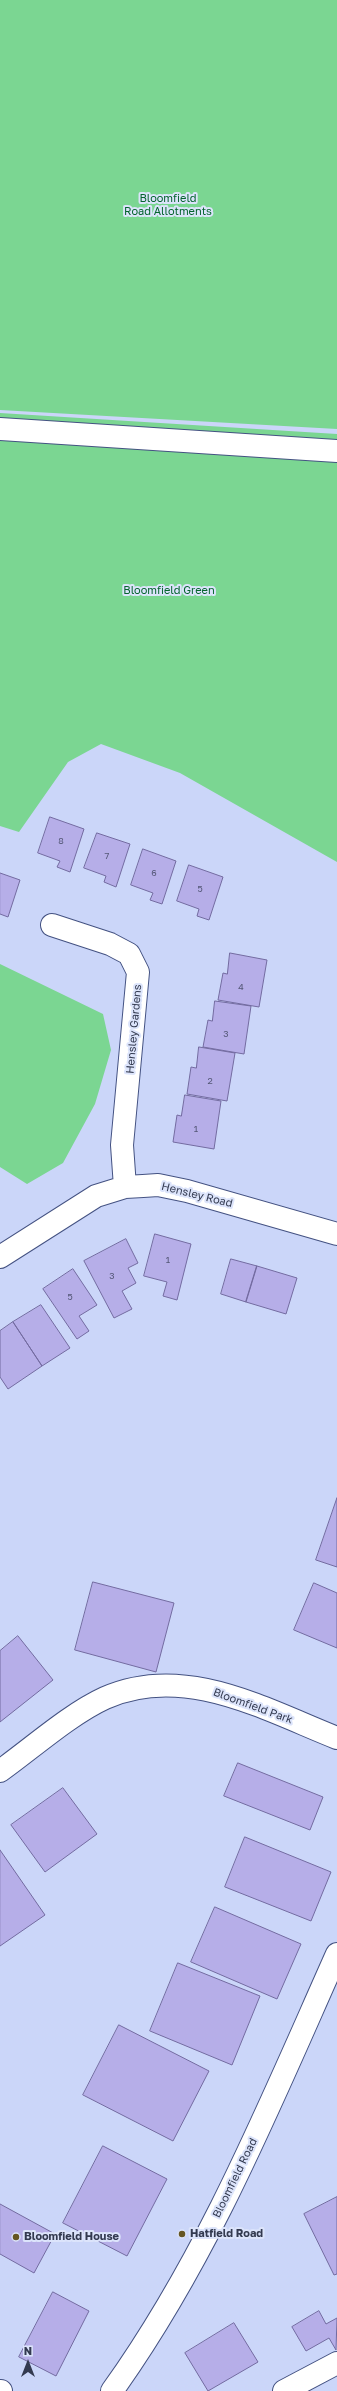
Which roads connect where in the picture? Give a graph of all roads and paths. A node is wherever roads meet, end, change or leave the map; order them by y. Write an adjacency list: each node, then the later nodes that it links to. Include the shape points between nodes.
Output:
1 (0, 429): 2 (street)
2 (337, 451)
3 (52, 925): 4 (street, Hensley Gardens, via 110,944 129,954 138,972 122,1145)
4 (125, 1187): 5 (street, Hensley Road, via 158,1185 187,1191); 6 (street, Hensley Road, via 96,1196)
5 (337, 1234)
6 (0, 1257)
7 (337, 1738): 8 (street, Bloomfield Park, via 220,1692 177,1684 138,1686 104,1698 84,1710)
8 (0, 1771)
9 (337, 1954): 11 (street, Bloomfield Road, via 249,2149 194,2263 146,2344)
10 (337, 2363): 12 (street)
11 (112, 2391)
12 (284, 2391)

